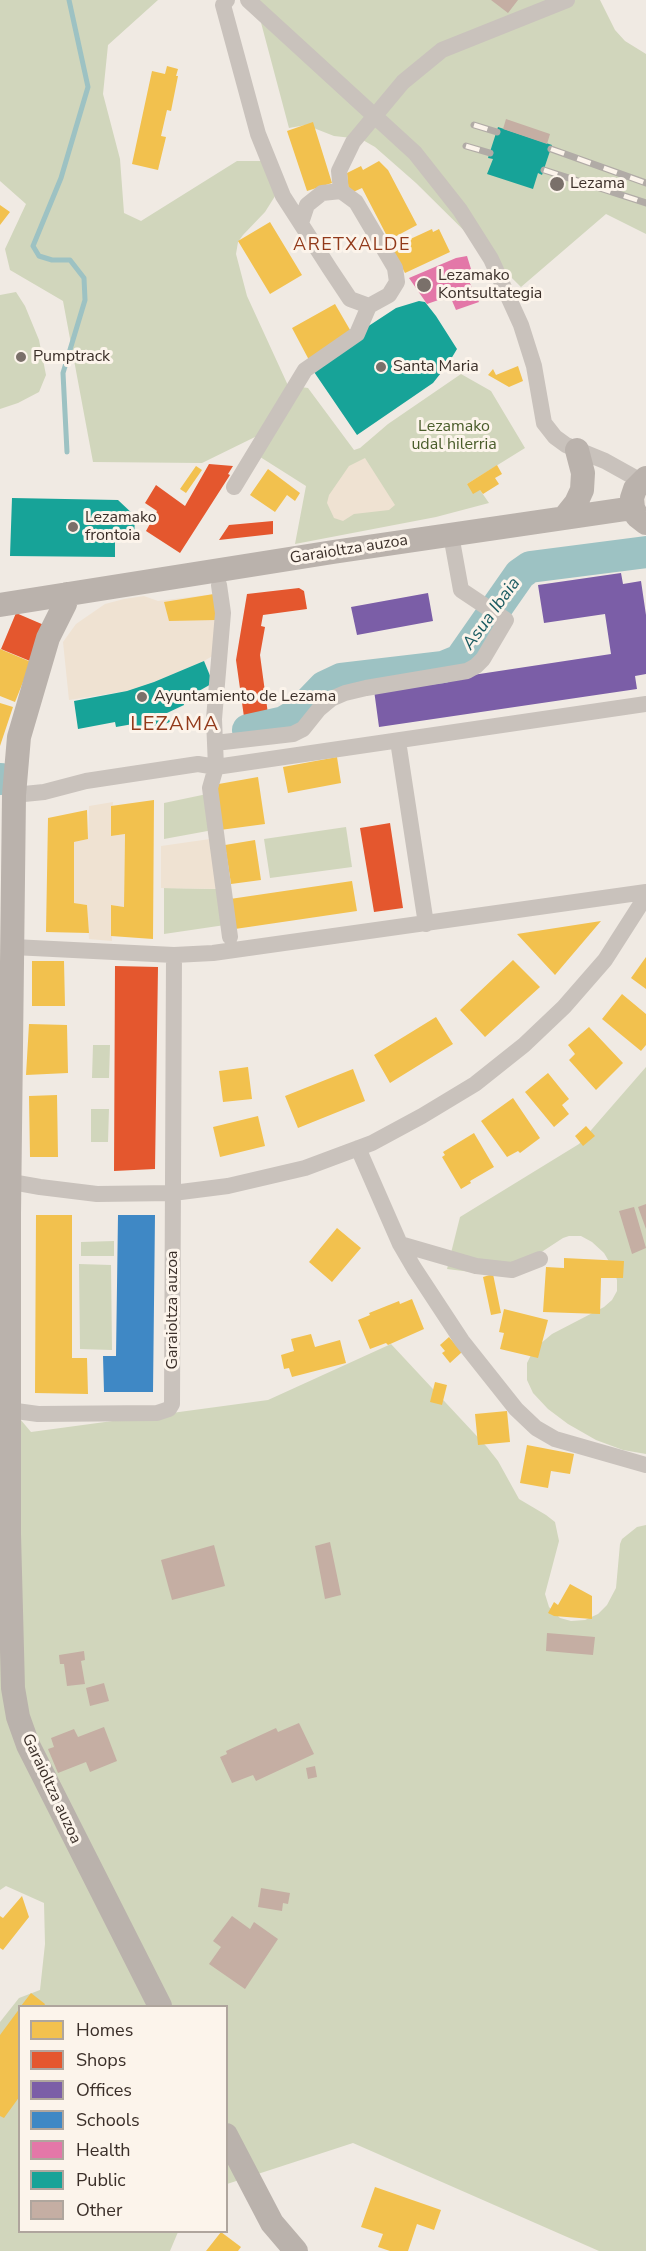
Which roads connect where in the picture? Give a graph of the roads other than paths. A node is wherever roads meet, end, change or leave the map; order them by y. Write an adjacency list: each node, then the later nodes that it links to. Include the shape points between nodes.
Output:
1 (227, 0): 6 (street, via 223,5 258,134 283,196)
2 (248, 0): 4 (street)
3 (567, 0): 4 (street, via 442,50 403,82)
4 (376, 116): 5 (street, via 353,142 339,171); 8 (street, via 437,179 491,259 521,325 534,366 544,423 566,445)
5 (341, 191): 6 (street, via 322,193 307,205); 7 (street, via 356,202 395,268 397,282 393,289)
6 (301, 223): 7 (street, via 350,298)
7 (369, 306): 10 (street, via 357,334 305,370)
8 (577, 450): 9 (street); 12 (street, via 582,490)
9 (643, 480): 11 (street, via 632,498)
10 (234, 487)
11 (639, 515): 12 (street, Garaioltza auzoa)
12 (564, 518): 15 (street, Garaioltza auzoa)
13 (453, 546): 19 (street, via 461,591 506,620 483,659 467,671 345,693 331,699 303,729 293,734)
14 (219, 585): 19 (street, via 222,613)
15 (67, 594): 16 (street, Garaioltza auzoa); 21 (street, Garaioltza auzoa, via 48,638 19,736)
16 (0, 604)
17 (646, 704): 18 (street)
18 (398, 741): 20 (street); 24 (street)
19 (215, 743): 20 (street)
20 (216, 766): 21 (street, via 198,764); 26 (street, via 210,788)
21 (14, 795): 27 (street, Garaioltza auzoa)
22 (646, 894): 23 (street); 25 (street)
23 (607, 898): 24 (street); 25 (street, via 624,913)
24 (426, 924): 28 (street)
25 (628, 925): 29 (street, via 605,960 524,1045 475,1084)
26 (230, 937)
27 (13, 947): 28 (street); 30 (street, Garaioltza auzoa)
28 (174, 956): 31 (street, Garaioltza auzoa)
29 (358, 1148): 31 (street, via 305,1168 228,1186); 32 (street)
30 (5, 1181): 31 (street, via 97,1194); 34 (street, Garaioltza auzoa)
31 (173, 1193): 34 (street, Garaioltza auzoa, via 169,1409 157,1413 38,1414)
32 (400, 1244): 33 (street, via 476,1266 513,1270); 35 (street, via 462,1341 536,1428 555,1439)
33 (540, 1260)
34 (6, 1406): 36 (street, Garaioltza auzoa, via 11,1657 18,1717 42,1774)
35 (646, 1465)
36 (159, 2005)
37 (228, 2139): 38 (street, via 272,2223)
38 (296, 2251)

